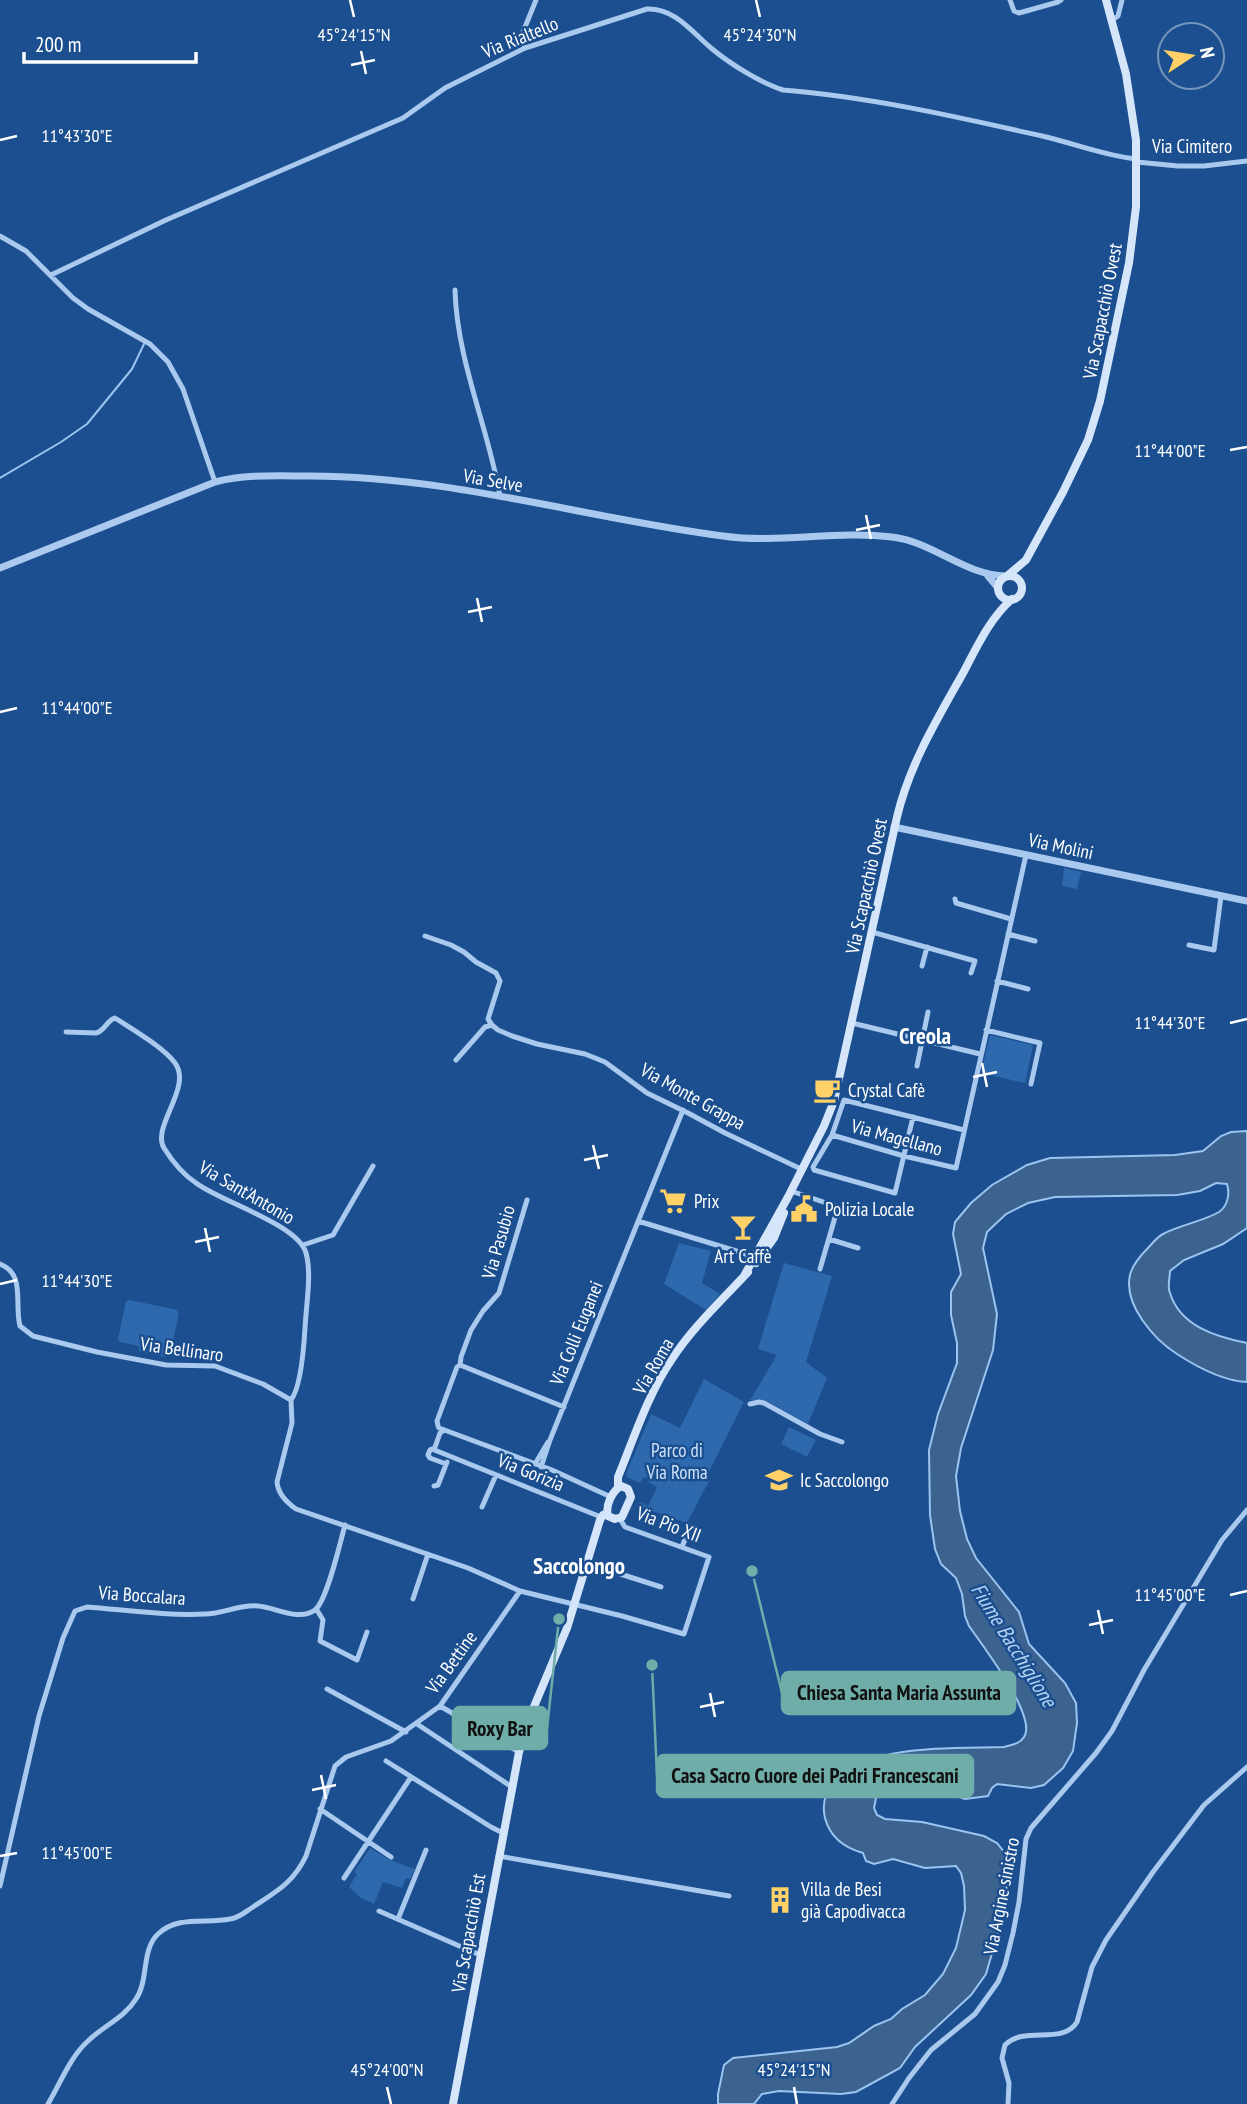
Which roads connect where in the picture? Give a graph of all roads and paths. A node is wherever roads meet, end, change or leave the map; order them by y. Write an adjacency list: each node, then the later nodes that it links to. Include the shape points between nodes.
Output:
1 (536, 0): 7 (street, via 521,37)
2 (1010, 0): 3 (street, via 1019,13)
3 (1060, 0)
4 (1106, 0): 6 (main road, Via Scapacchiò Ovest)
5 (1122, 0): 6 (street, via 1118,16)
6 (1112, 20): 8 (main road, Via Scapacchiò Ovest, via 1133,117)
7 (525, 48): 8 (street, Via Rialtello, via 658,9 671,14 728,61 783,90 847,96); 11 (street, Via Rialtello, via 445,88 403,118)
8 (1137, 160): 9 (street, Via Cimitero, via 1191,166); 15 (main road, Via Scapacchiò Ovest, via 1129,263 1096,415 1077,465)
9 (1247, 161)
10 (0, 236): 11 (street, via 19,246)
11 (51, 275): 13 (street, via 73,298 150,344 168,362 183,389)
12 (455, 290): 14 (street, via 462,345)
13 (215, 481): 14 (street, Via Selve, via 260,476 356,477); 16 (street, Via Selve)
14 (500, 496): 17 (street, Via Selve, via 761,540 850,534 894,537)
15 (1026, 560): 18 (main road, Via Scapacchiò Ovest); 19 (main road, Via Scapacchiò Ovest)
16 (0, 568)
17 (988, 575): 18 (street, Via Selve); 20 (street, Via Selve)
18 (1007, 576): 19 (main road); 20 (main road, Via Scapacchiò Ovest)
19 (1021, 585): 21 (main road, Via Scapacchiò Ovest, via 1019,595)
20 (998, 591): 21 (main road); 22 (main road, Via Scapacchiò Ovest)
21 (1012, 599): 22 (main road, Via Scapacchiò Ovest)
22 (998, 612): 23 (main road, Via Scapacchiò Ovest, via 912,768)
23 (894, 827): 24 (street, Via Molini); 29 (main road, Via Scapacchiò Ovest)
24 (1026, 855): 25 (street, Via Molini); 28 (street)
25 (1221, 896): 27 (street, Via Molini); 33 (street, via 1214,950)
26 (955, 899): 28 (street)
27 (1247, 901)
28 (1012, 919): 30 (street)
29 (872, 932): 34 (street); 40 (main road, Via Scapacchiò Ovest)
30 (1008, 934): 32 (street); 37 (street)
31 (425, 936): 41 (street, via 457,948 496,973 500,981 488,1019)
32 (1035, 941)
33 (1189, 945)
34 (927, 947): 35 (street); 36 (street, via 975,961)
35 (922, 966)
36 (971, 973)
37 (997, 981): 38 (street); 42 (street)
38 (1028, 989)
39 (928, 1012): 44 (street)
40 (852, 1023): 44 (street); 50 (main road, Via Scapacchiò Ovest)
41 (492, 1025): 46 (street); 49 (street, Via Monte Grappa, via 512,1036 605,1062 641,1089)
42 (986, 1030): 45 (street); 48 (street, via 1040,1043)
43 (66, 1031): 64 (street, Via Sant'Antonio, via 96,1034 115,1018 173,1060 180,1082 164,1125 163,1146 196,1184 270,1222)
44 (923, 1040): 45 (street); 47 (street)
45 (981, 1054): 53 (street)
46 (456, 1060)
47 (917, 1066)
48 (1031, 1084)
49 (683, 1110): 58 (street, Via Monte Grappa); 62 (street, Via Colli Euganei)
50 (829, 1114): 52 (street); 55 (main road, Via Scapacchiò Ovest)
51 (913, 1117): 52 (street, via 844,1100); 53 (street); 56 (street)
52 (839, 1118): 54 (street)
53 (964, 1130): 56 (street, Via Magellano, via 956,1168)
54 (832, 1135): 55 (street); 56 (street, Via Magellano)
55 (816, 1151): 56 (street, via 814,1170 895,1193); 58 (main road, Via Scapacchiò Ovest)
56 (904, 1156)
57 (373, 1166): 64 (street, via 333,1235)
58 (801, 1169): 59 (main road, Via Scapacchiò Ovest)
59 (796, 1180): 60 (main road, Via Roma)
60 (789, 1194): 63 (street, via 838,1207); 66 (main road, Via Roma); 69 (main road, Via Roma, via 774,1238)
61 (527, 1200): 70 (street, Via Pasubio, via 499,1293 471,1330)
62 (638, 1221): 66 (street); 73 (street, Via Colli Euganei)
63 (829, 1239): 65 (street); 68 (street)
64 (303, 1245): 71 (street, Via Sant'Antonio, via 308,1270 304,1331)
65 (858, 1248)
66 (754, 1259): 69 (main road, Via Roma)
67 (0, 1264): 71 (street, Via Bellinaro, via 13,1272 20,1326 33,1336 166,1365 215,1366)
68 (820, 1269)
69 (744, 1276): 85 (main road, Via Roma, via 670,1363 624,1462)
70 (460, 1365): 73 (street); 74 (street, Via Pasubio, via 438,1421 438,1428)
71 (291, 1400): 91 (street, via 292,1423 277,1475 278,1488 296,1509)
72 (750, 1404): 76 (street, via 764,1403)
73 (564, 1407): 75 (street, Via Colli Euganei)
74 (444, 1430): 77 (street); 81 (street)
75 (550, 1440): 79 (street, Via Colli Euganei); 81 (street)
76 (842, 1442)
77 (434, 1450): 78 (street, Via Gorizia); 80 (street, via 428,1457)
78 (449, 1456): 80 (street); 83 (street, Via Gorizia)
79 (545, 1458): 81 (street, Via Colli Euganei); 82 (street)
80 (446, 1464): 84 (street)
81 (538, 1466): 82 (street)
82 (552, 1471): 86 (street)
83 (496, 1475): 87 (street); 89 (street, Via Gorizia)
84 (434, 1486)
85 (618, 1487): 86 (main road); 90 (main road, via 631,1494)
86 (610, 1497): 89 (main road)
87 (482, 1507)
88 (1247, 1510): 125 (street, Via Argine sinistro, via 1222,1540 1112,1731 1031,1828 1013,1933 998,1982 975,2014 931,2050)
89 (604, 1516): 90 (main road); 95 (main road)
90 (620, 1519): 93 (street, Via Pio XII, via 625,1527)
91 (345, 1525): 94 (street); 100 (street)
92 (689, 1528): 93 (street)
93 (682, 1546): 99 (street, Via Pio XII, via 709,1556 684,1634)
94 (428, 1554): 97 (street); 98 (street)
95 (586, 1563): 96 (street); 99 (main road)
96 (661, 1587)
97 (520, 1591): 99 (street); 103 (street, Via Bettine)
98 (413, 1599)
99 (574, 1604): 106 (main road)
100 (317, 1609): 101 (street, via 323,1620 320,1641 356,1660); 118 (street, Via Boccalara, via 300,1615 258,1606 205,1614 88,1607 75,1611 39,1716)
101 (367, 1632)
102 (327, 1689): 105 (street)
103 (440, 1706): 104 (street, Via Bettine); 106 (street)
104 (417, 1724): 105 (street, Via Bettine); 110 (street)
105 (406, 1732): 111 (street, Via Bettine, via 338,1762)
106 (519, 1752): 110 (main road, Via Scapacchiò Est)
107 (386, 1761): 109 (street)
108 (1247, 1767): 126 (street, via 1204,1805 1106,1940 1092,1967 1073,2027 1063,2033 1018,2036 1005,2045 1002,2058 1009,2083)
109 (411, 1777): 112 (street); 113 (street)
110 (512, 1787): 112 (main road, Via Scapacchiò Est)
111 (320, 1810): 113 (street); 123 (street, Via Bettine, via 306,1856 288,1883 233,1919 188,1921 159,1933 136,1999 82,2047)
112 (503, 1832): 115 (main road, Via Scapacchiò Est)
113 (369, 1842): 116 (street); 117 (street)
114 (426, 1850): 121 (street)
115 (498, 1856): 119 (street); 122 (main road, Via Scapacchiò Est)
116 (391, 1857)
117 (344, 1878)
118 (0, 1886)
119 (729, 1896)
120 (379, 1911): 121 (street)
121 (398, 1919): 122 (street)
122 (480, 1955): 124 (main road, Via Scapacchiò Est)
123 (48, 2104)
124 (453, 2104)
125 (892, 2104)
126 (1008, 2104)

